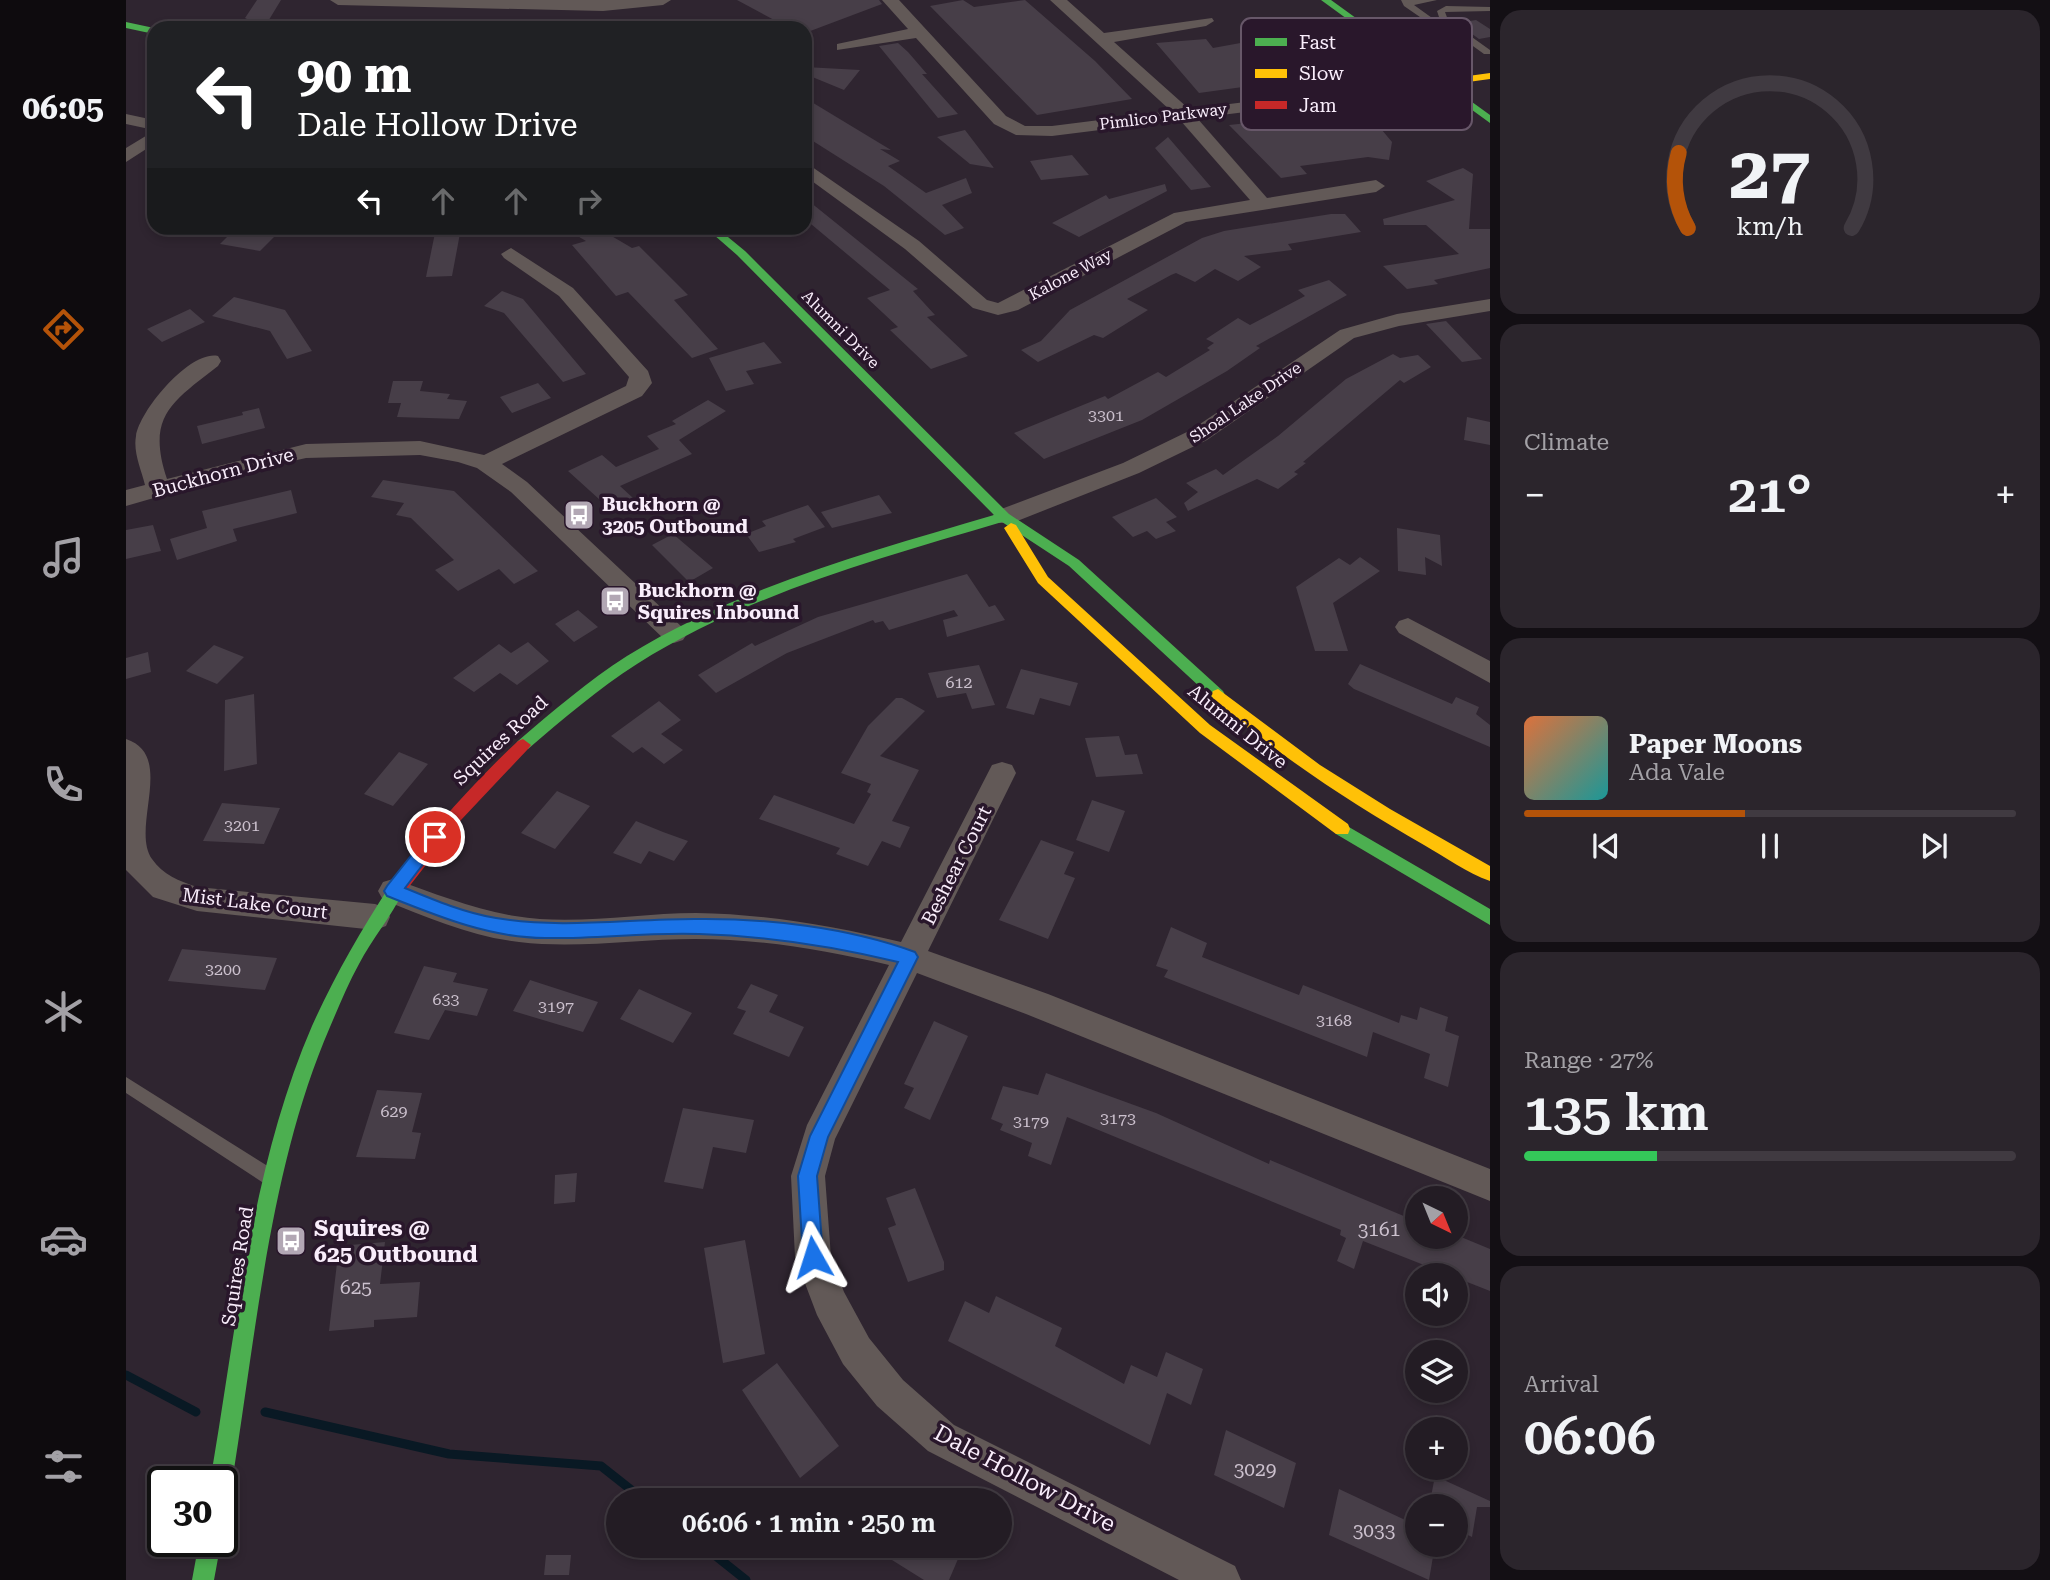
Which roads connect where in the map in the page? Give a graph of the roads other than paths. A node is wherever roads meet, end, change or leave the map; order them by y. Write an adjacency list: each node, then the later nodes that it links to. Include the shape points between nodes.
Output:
1 (338, 0): 10 (street); 14 (street, via 332,6 338,10)
2 (663, 0): 11 (street, via 580,12)
3 (890, 0): 24 (street, Pimlico Parkway)
4 (1058, 0): 25 (street)
5 (1325, 0): 15 (street)
6 (1353, 0): 16 (street)
7 (1433, 0): 9 (lane)
8 (1483, 0): 12 (lane)
9 (1405, 2): 17 (lane)
10 (405, 3): 11 (street); 19 (street)
11 (483, 7)
12 (1490, 7): 13 (lane)
13 (1478, 11): 18 (lane, via 1449,8 1441,11); 20 (lane)
14 (370, 17)
15 (1350, 18)
16 (1378, 18)
17 (1427, 18)
18 (1444, 18)
19 (388, 19)
20 (1490, 19)
21 (1206, 21): 25 (street)
22 (126, 25): 23 (street)
23 (147, 30)
24 (920, 32): 27 (street); 35 (street, Pimlico Parkway, via 1000,120 1014,129 1038,132)
25 (1100, 39): 35 (street)
26 (1472, 40): 28 (lane)
27 (843, 47)
28 (1488, 52)
29 (1490, 76): 30 (street, Pimlico Parkway)
30 (1472, 79)
31 (1472, 85): 32 (street)
32 (1481, 92)
33 (1241, 106): 35 (street, Pimlico Parkway)
34 (1472, 107): 37 (street)
35 (1183, 113): 43 (street)
36 (126, 119): 38 (street)
37 (1490, 120)
38 (147, 124)
39 (147, 141): 40 (street)
40 (126, 157)
41 (812, 172): 43 (street, Kalone Way, via 992,309 1011,306 1181,217)
42 (1376, 186): 43 (street, Kalone Way)
43 (1261, 202)
44 (719, 235): 51 (street, Alumni Drive)
45 (511, 254): 48 (street, via 566,292 640,376 641,383 634,391)
46 (1490, 305): 51 (street, Shoal Lake Drive, via 1397,320 1346,334 1189,440 1131,468)
47 (209, 361): 49 (street, via 175,389 150,424 147,447)
48 (485, 463): 49 (street, Buckhorn Drive, via 421,448 330,449 274,456); 53 (street, Buckhorn Drive, via 519,487)
49 (158, 489): 50 (street, Buckhorn Drive)
50 (126, 498)
51 (1004, 517): 53 (street, Squires Road, via 785,586); 57 (street, Alumni Drive, via 1074,563 1197,678 1279,745 1382,814); 60 (street, Alumni Drive, via 1043,579 1205,729 1331,822)
52 (1408, 627): 54 (street)
53 (674, 634): 58 (street, Squires Road, via 552,717 513,751 449,819)
54 (1490, 673)
55 (126, 750): 59 (street, Mist Lake Court, via 136,769 133,845 137,863 163,888 197,899)
56 (1002, 773): 61 (street, Beshear Court)
57 (1490, 874)
58 (393, 891): 59 (street, Squires Road); 61 (street, via 465,918 517,929 696,926 772,930)
59 (375, 917): 63 (street, Squires Road, via 312,1048)
60 (1490, 918)
61 (909, 957): 64 (street); 68 (street, Dale Hollow Drive, via 837,1095 808,1176 813,1257 830,1302 856,1351 890,1393 941,1438)
62 (126, 1084): 63 (lane)
63 (272, 1179): 65 (street, Squires Road)
64 (1490, 1185)
65 (224, 1466)
66 (207, 1557): 67 (street)
67 (203, 1580)
68 (1221, 1580)

